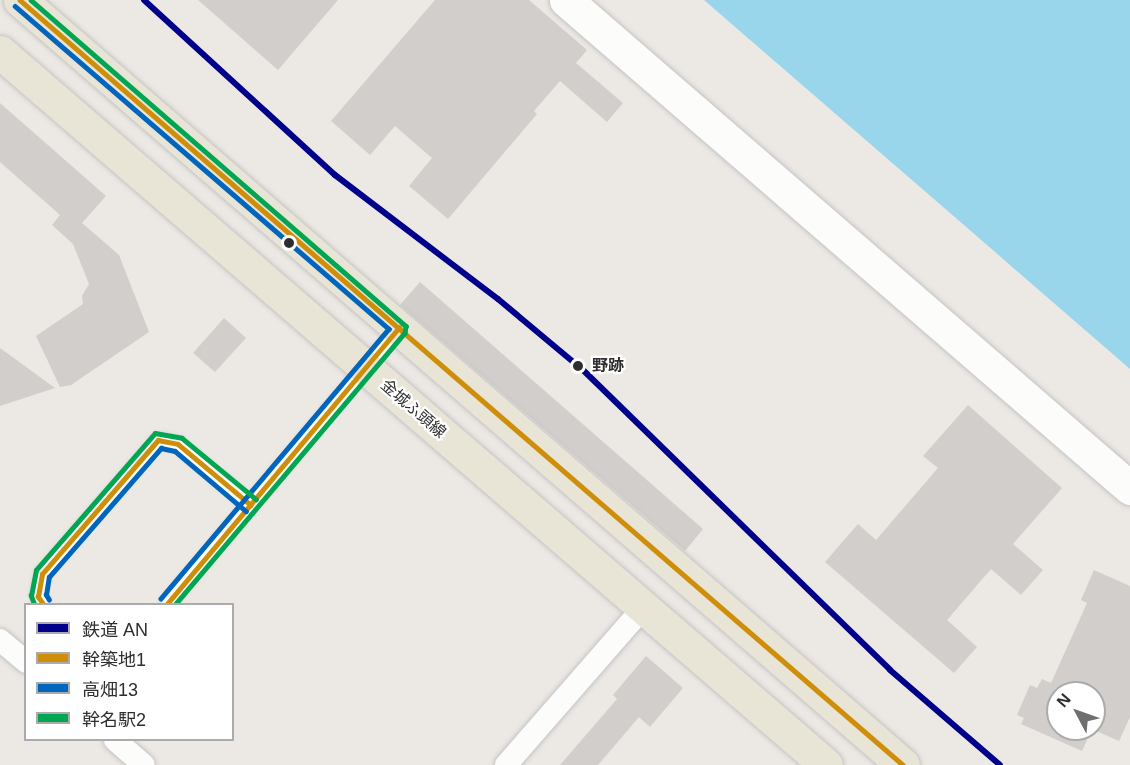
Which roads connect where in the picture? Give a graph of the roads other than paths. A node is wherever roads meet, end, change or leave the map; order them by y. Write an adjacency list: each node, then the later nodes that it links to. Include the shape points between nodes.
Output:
1 (20, 0): 4 (main road)
2 (566, 0): 6 (street)
3 (0, 52): 5 (main road, 金城ふ頭線)
4 (399, 328): 5 (lane); 17 (main road)
5 (366, 368): 7 (lane); 10 (main road, 金城ふ頭線)
6 (1130, 488)
7 (251, 505): 8 (lane, via 178,444 158,440 42,574 38,597); 9 (lane)
8 (42, 603)
9 (168, 603)
10 (643, 608): 15 (street); 16 (main road, 金城ふ頭線)
11 (0, 640): 12 (street)
12 (24, 660)
13 (116, 741): 14 (street)
14 (144, 765)
15 (507, 765)
16 (826, 765)
17 (903, 765)

